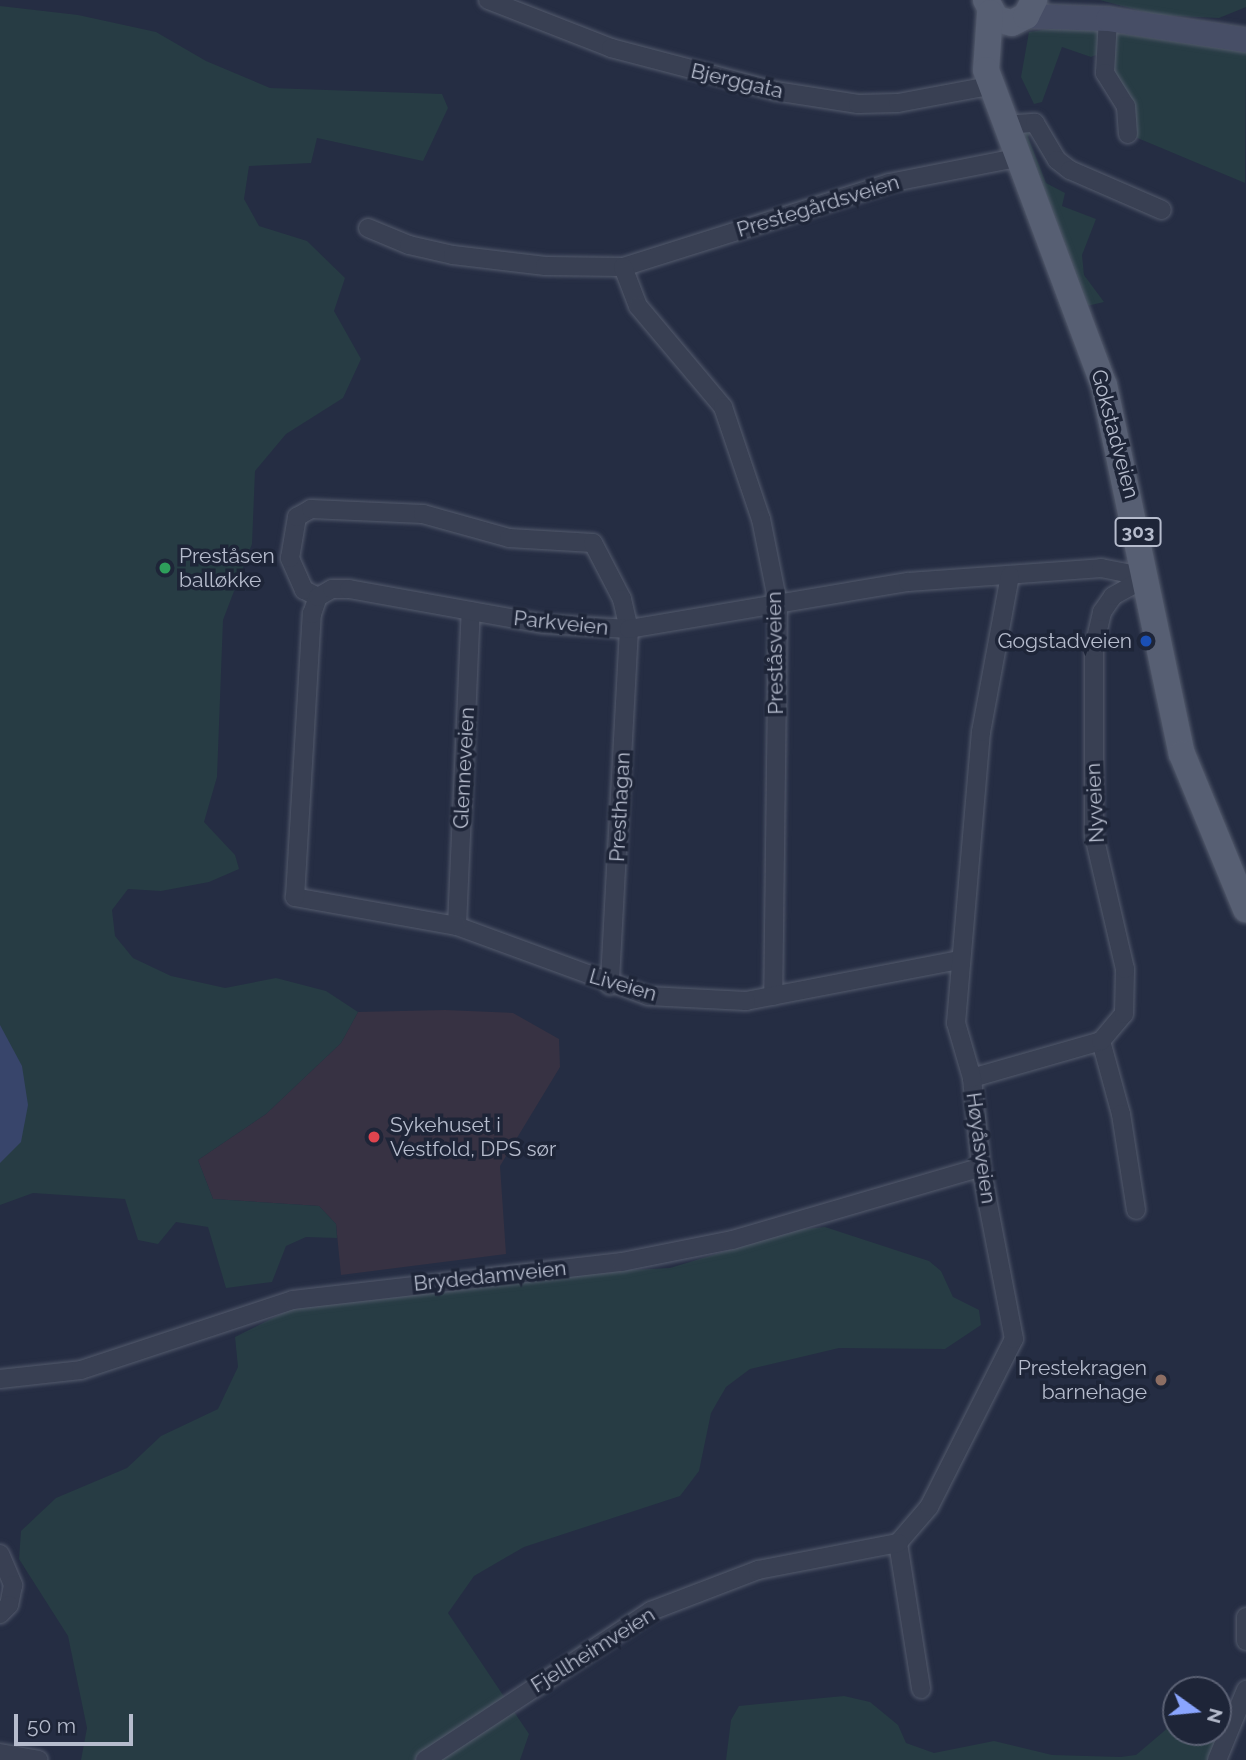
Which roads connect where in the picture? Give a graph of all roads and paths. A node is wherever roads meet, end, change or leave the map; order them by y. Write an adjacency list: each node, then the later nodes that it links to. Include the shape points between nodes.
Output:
1 (1065, 0): 4 (main road)
2 (495, 1): 6 (street, Bjerggata, via 611,48 775,91 885,103)
3 (1010, 10): 4 (main road); 6 (main road)
4 (1108, 19): 5 (main road); 8 (street, via 1105,73 1126,106)
5 (1246, 40)
6 (994, 85): 7 (main road, Gokstadveien / 303)
7 (1004, 125): 9 (main road, Gokstadveien / 303); 10 (street, via 1035,123 1057,160 1070,170)
8 (1128, 134)
9 (1016, 158): 12 (street, Prestegårdsveien, via 889,183); 14 (main road, Gokstadveien / 303, via 1104,385)
10 (1162, 210)
11 (369, 228): 12 (street, Prestegårdsveien, via 409,246 453,255 545,266)
12 (623, 267): 16 (street, Preståsveien, via 638,306 723,407 734,430 761,519)
13 (1010, 576): 14 (street, Parkveien, via 1101,568); 16 (street, Parkveien, via 908,582); 21 (street, Høyåsveien, via 981,732)
14 (1147, 577): 19 (main road, Gokstadveien / 303, via 1182,754); 24 (street, Nyveien, via 1113,596 1102,612 1094,647 1094,836 1128,987 1120,1024)
15 (318, 597): 17 (street, Parkveien, via 332,589 349,589); 18 (street, Presthagan, via 304,590 290,558 297,517 311,509 394,511 509,538 590,541 622,599); 20 (street, Liveien, via 312,614 295,897)
16 (778, 604): 18 (street, Parkveien); 23 (street, Preståsveien)
17 (471, 611): 18 (street, Parkveien, via 569,628); 20 (street, Glenneveien)
18 (629, 629): 22 (street, Presthagan)
19 (1246, 909)
20 (457, 926): 22 (street, Liveien)
21 (959, 960): 23 (street, Liveien); 25 (street, Høyåsveien, via 956,1023)
22 (610, 985): 23 (street, Liveien, via 648,996 709,1002)
23 (773, 996)
24 (1101, 1041): 25 (street); 27 (street, via 1121,1114)
25 (972, 1078): 26 (street, Høyåsveien)
26 (981, 1167): 28 (street, Brydedamveien, via 732,1240 622,1262 293,1300 81,1370); 29 (street, Høyåsveien, via 1014,1339 929,1507)
27 (1136, 1210)
28 (0, 1379)
29 (898, 1543): 34 (street); 38 (street, Fjellheimveien, via 758,1570 651,1611)
30 (0, 1554): 31 (street, via 13,1585 9,1605)
31 (0, 1614)
32 (1246, 1617): 33 (street)
33 (1246, 1641)
34 (921, 1689)
35 (1246, 1690): 39 (street)
36 (0, 1753): 37 (street)
37 (38, 1760)
38 (425, 1760)
39 (1217, 1760)

